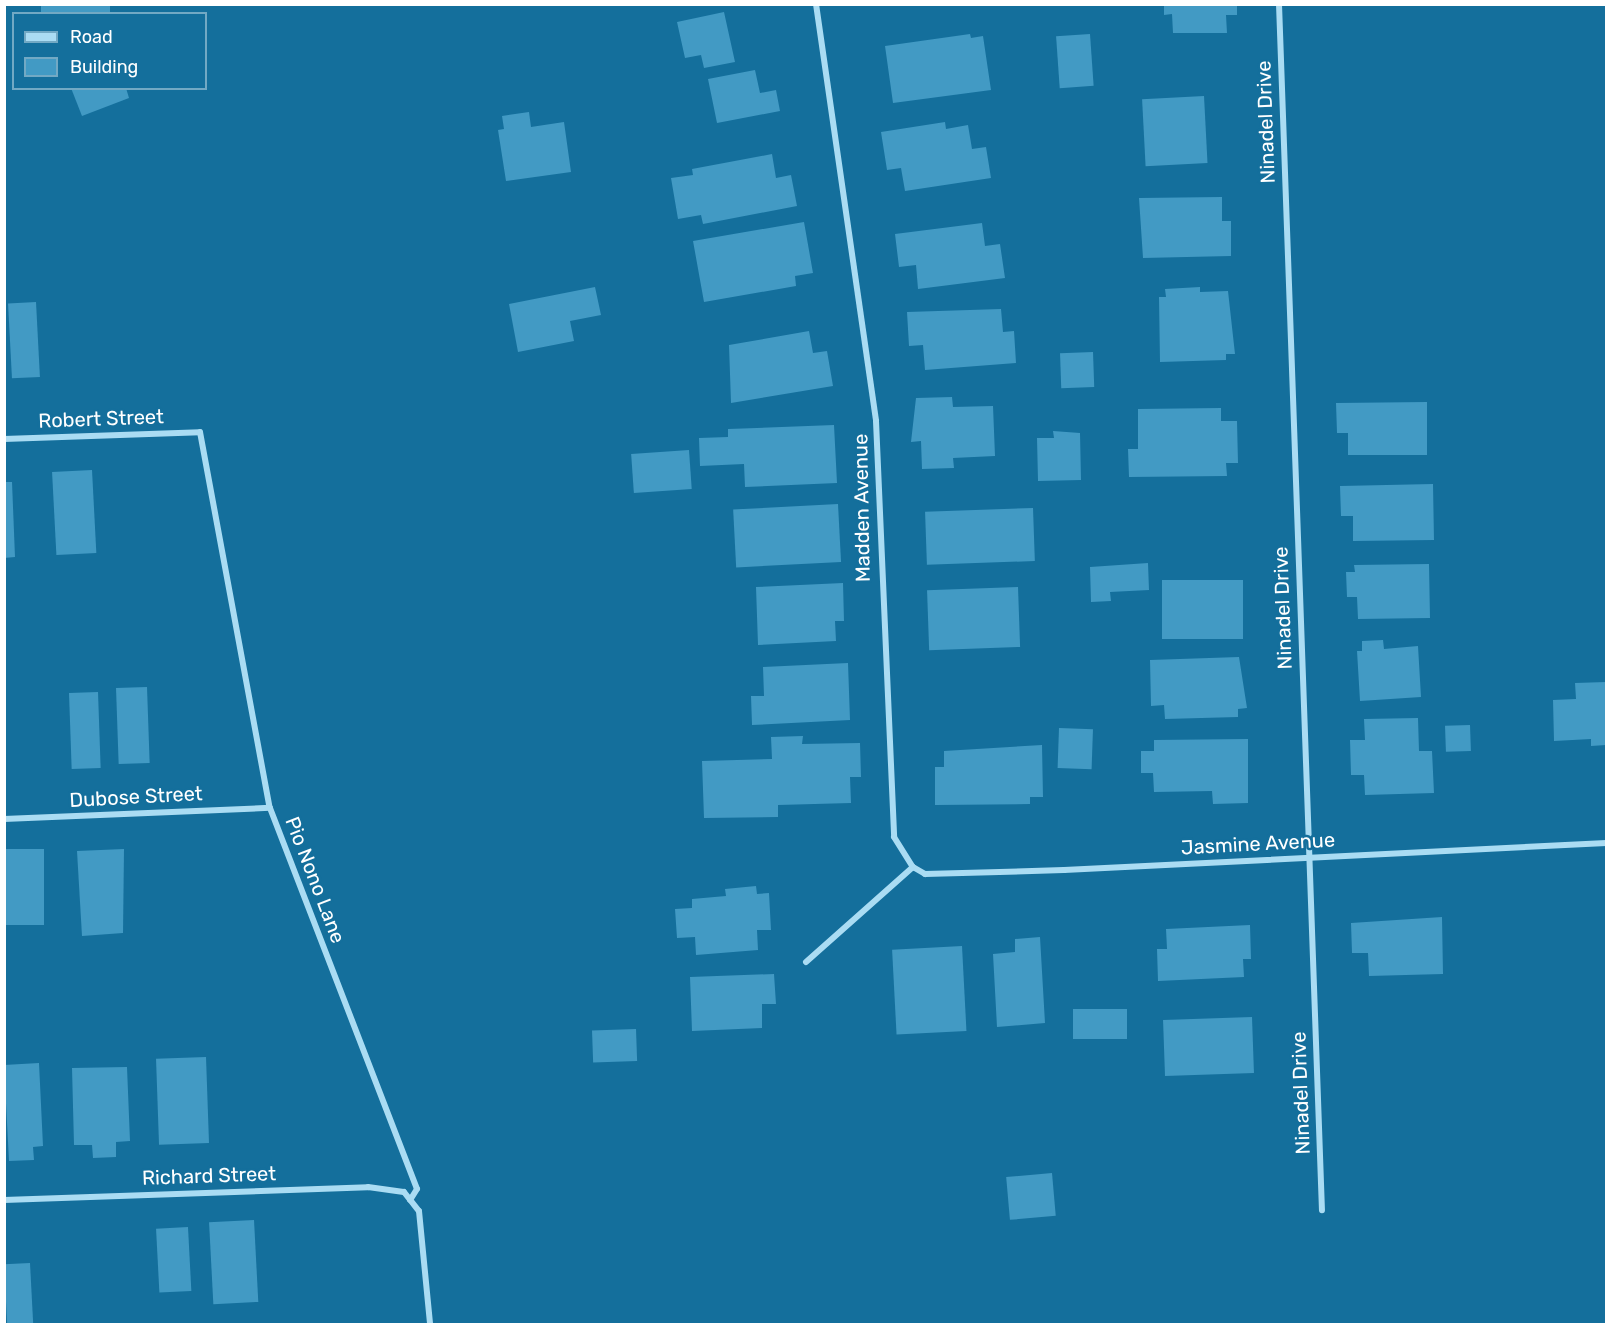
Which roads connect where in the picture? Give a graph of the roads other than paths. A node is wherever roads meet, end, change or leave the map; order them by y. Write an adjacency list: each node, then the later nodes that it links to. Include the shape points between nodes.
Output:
1 (816, 4): 9 (street, Madden Avenue, via 876,421 894,837)
2 (1279, 4): 8 (street, Ninadel Drive)
3 (200, 432): 4 (street, Robert Street); 5 (street, Pio Nono Lane)
4 (4, 439)
5 (270, 808): 6 (street, Dubose Street); 12 (street, Pio Nono Lane, via 417,1189)
6 (4, 819)
7 (1606, 843): 8 (street, Jasmine Avenue)
8 (1309, 859): 9 (street, Jasmine Avenue, via 925,874); 13 (street, Ninadel Drive)
9 (913, 867): 10 (street)
10 (806, 962)
11 (4, 1200): 12 (street, Richard Street, via 368,1187 404,1192)
12 (410, 1200): 14 (street, Pio Nono Lane, via 419,1211)
13 (1322, 1210)
14 (429, 1324)

